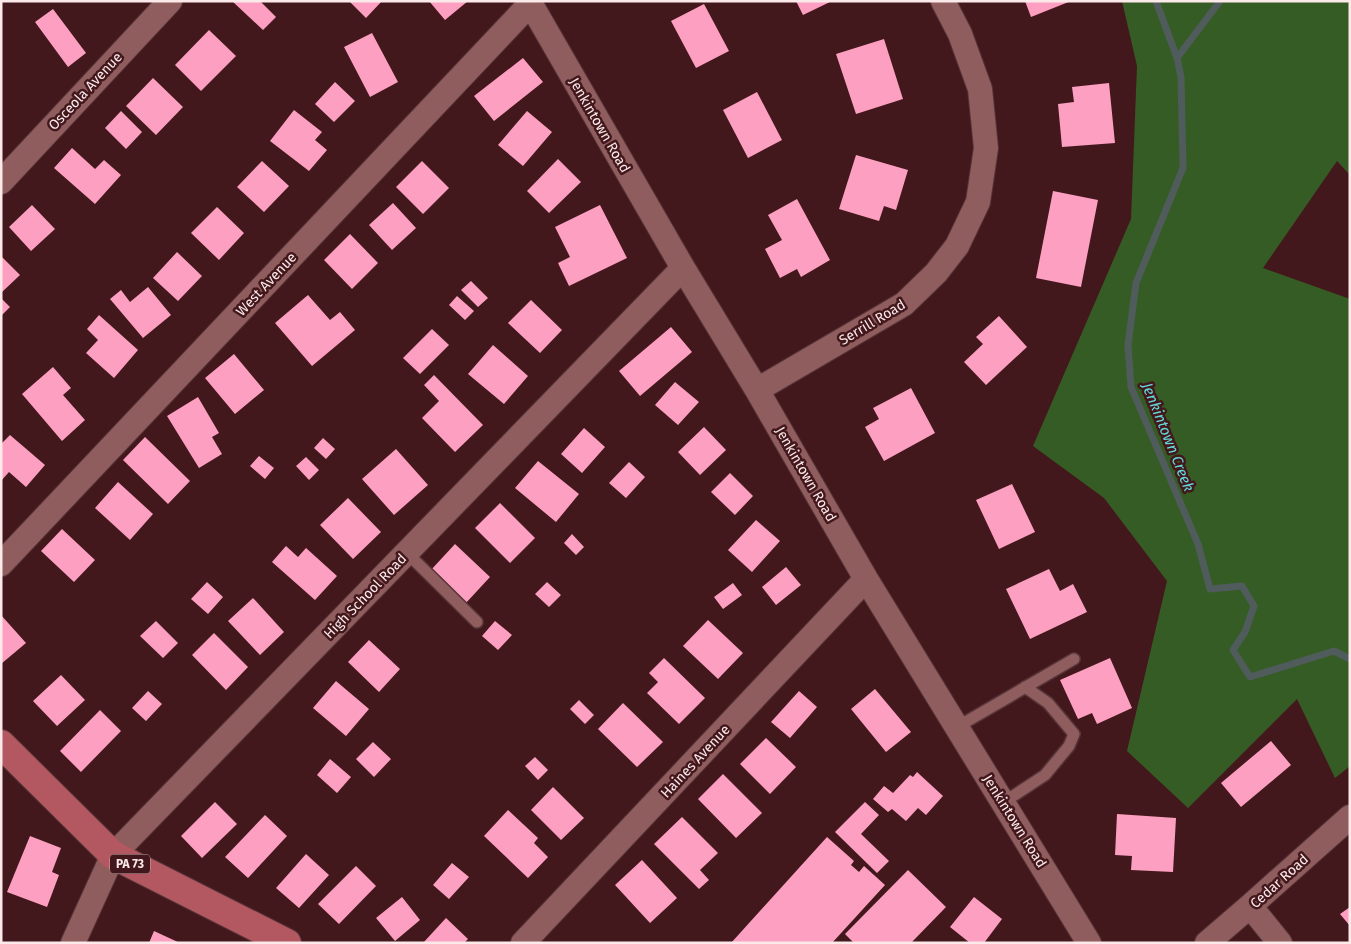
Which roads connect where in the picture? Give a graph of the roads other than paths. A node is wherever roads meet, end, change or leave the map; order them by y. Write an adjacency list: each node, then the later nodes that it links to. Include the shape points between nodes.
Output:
1 (170, 1): 4 (street, Osceola Avenue)
2 (943, 1): 6 (street, Serrill Road, via 960,34 980,89 986,148 978,202 957,246 936,273 904,304)
3 (529, 3): 5 (street, Jenkintown Road); 8 (street, West Avenue)
4 (1, 182)
5 (683, 268): 6 (street, Jenkintown Road); 7 (street, High School Road)
6 (757, 390): 9 (street, Jenkintown Road)
7 (407, 553): 10 (lane); 17 (street, High School Road)
8 (1, 564)
9 (866, 579): 13 (street, Jenkintown Road); 21 (street, Haines Avenue)
10 (477, 622)
11 (1074, 660): 12 (lane)
12 (1025, 687): 13 (lane); 15 (lane, via 1048,703 1074,734 1069,746 1045,775)
13 (957, 727): 15 (street, Jenkintown Road)
14 (1, 744): 17 (main road, PA 73)
15 (1004, 802): 22 (street, Jenkintown Road)
16 (1350, 817): 18 (street, Cedar Road)
17 (113, 855): 19 (main road, PA 73); 20 (street, High School Road)
18 (1250, 906): 23 (street, Cedar Road); 24 (street)
19 (275, 940)
20 (73, 943)
21 (523, 943)
22 (1089, 943)
23 (1207, 943)
24 (1280, 943)

